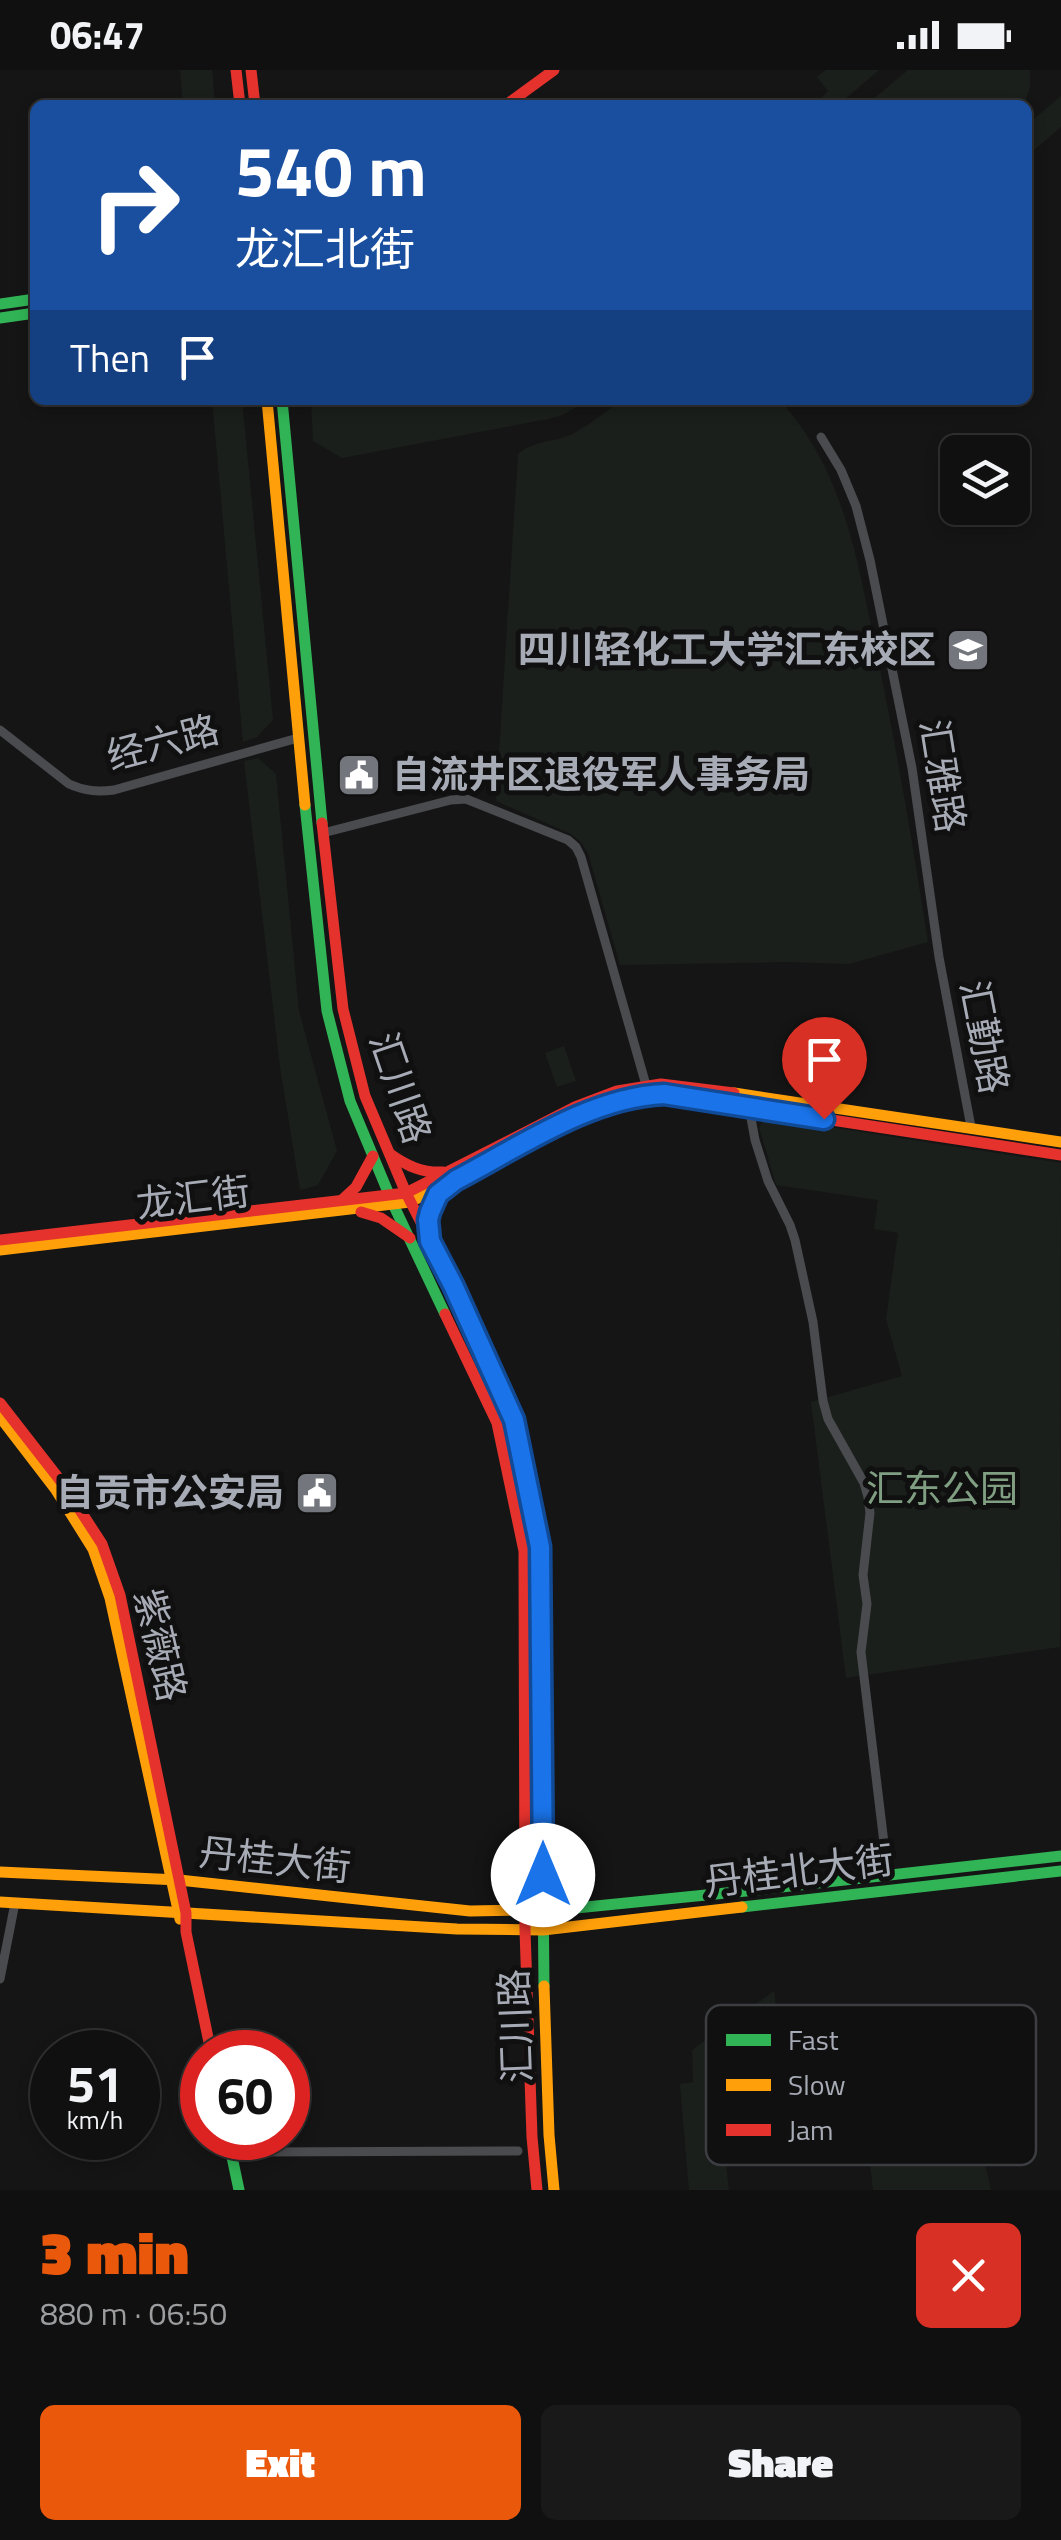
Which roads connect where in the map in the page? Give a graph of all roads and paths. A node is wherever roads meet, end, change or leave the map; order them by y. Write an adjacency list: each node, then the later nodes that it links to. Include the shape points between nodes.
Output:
1 (236, 70): 4 (main road)
2 (251, 70): 5 (main road)
3 (554, 70): 6 (main road)
4 (239, 100)
5 (254, 100)
6 (513, 100)
7 (30, 300): 8 (main road)
8 (0, 304)
9 (30, 314): 10 (main road)
10 (0, 318)
11 (267, 405): 15 (main road, 汇川路)
12 (282, 405): 16 (main road, 汇川路)
13 (821, 437): 17 (street, 汇雅路, via 856,506 870,560 912,768)
14 (0, 730): 15 (street, 经六路, via 69,784 98,792)
15 (298, 738): 23 (main road, 汇川路, via 327,1010 350,1101)
16 (323, 834): 18 (street, via 466,798 568,840 581,857); 22 (main road, 汇川路, via 343,1008 365,1096)
17 (938, 958): 20 (street, 汇勤路)
18 (646, 1085): 20 (main road); 25 (main road, via 575,1107)
19 (749, 1107): 24 (main road); 25 (main road, via 648,1095 580,1115); 37 (street, via 768,1181 795,1240 828,1419 868,1497 861,1652)
20 (971, 1128): 21 (main road)
21 (1061, 1142)
22 (390, 1154): 25 (main road, via 409,1168); 26 (main road, 汇川路)
23 (373, 1156): 27 (main road, 汇川路); 28 (main road)
24 (1061, 1156)
25 (454, 1175): 26 (main road, 龙汇街); 31 (main road, via 430,1212)
26 (408, 1198): 27 (main road, 龙汇街); 31 (main road, 汇川路)
27 (391, 1199): 28 (main road, 龙汇街); 29 (main road, 汇川路)
28 (345, 1205): 29 (main road, via 390,1222); 30 (main road, 龙汇街); 32 (main road, 龙汇街)
29 (410, 1238): 41 (main road, 汇川路, via 497,1423 524,1550)
30 (0, 1240)
31 (430, 1241): 42 (main road, 汇川路, via 514,1420 540,1547)
32 (0, 1250)
33 (1, 1411): 38 (main road, 紫薇路, via 63,1484 102,1544 120,1595)
34 (1061, 1856): 37 (main road, 丹桂北大街)
35 (1061, 1871): 45 (main road, 丹桂北大街)
36 (0, 1872): 38 (main road, 丹桂大街)
37 (888, 1876): 42 (main road, 丹桂北大街)
38 (175, 1880): 41 (main road, 丹桂大街); 43 (main road, 紫薇路)
39 (0, 1902): 40 (main road, 丹桂北大街)
40 (15, 1904): 43 (main road, 丹桂北大街); 46 (street)
41 (525, 1911): 42 (main road, 丹桂大街); 44 (main road, 汇川路)
42 (543, 1911): 45 (main road, 汇川路)
43 (182, 1912): 44 (main road, 丹桂北大街); 47 (main road, 紫薇路)
44 (525, 1930): 45 (main road, 丹桂北大街); 52 (main road, 汇川路)
45 (543, 1930): 53 (main road, 汇川路)
46 (0, 1980)
47 (206, 2030)
48 (518, 2151): 49 (street)
49 (310, 2152)
50 (233, 2160): 51 (main road)
51 (239, 2190)
52 (537, 2190)
53 (554, 2190)

